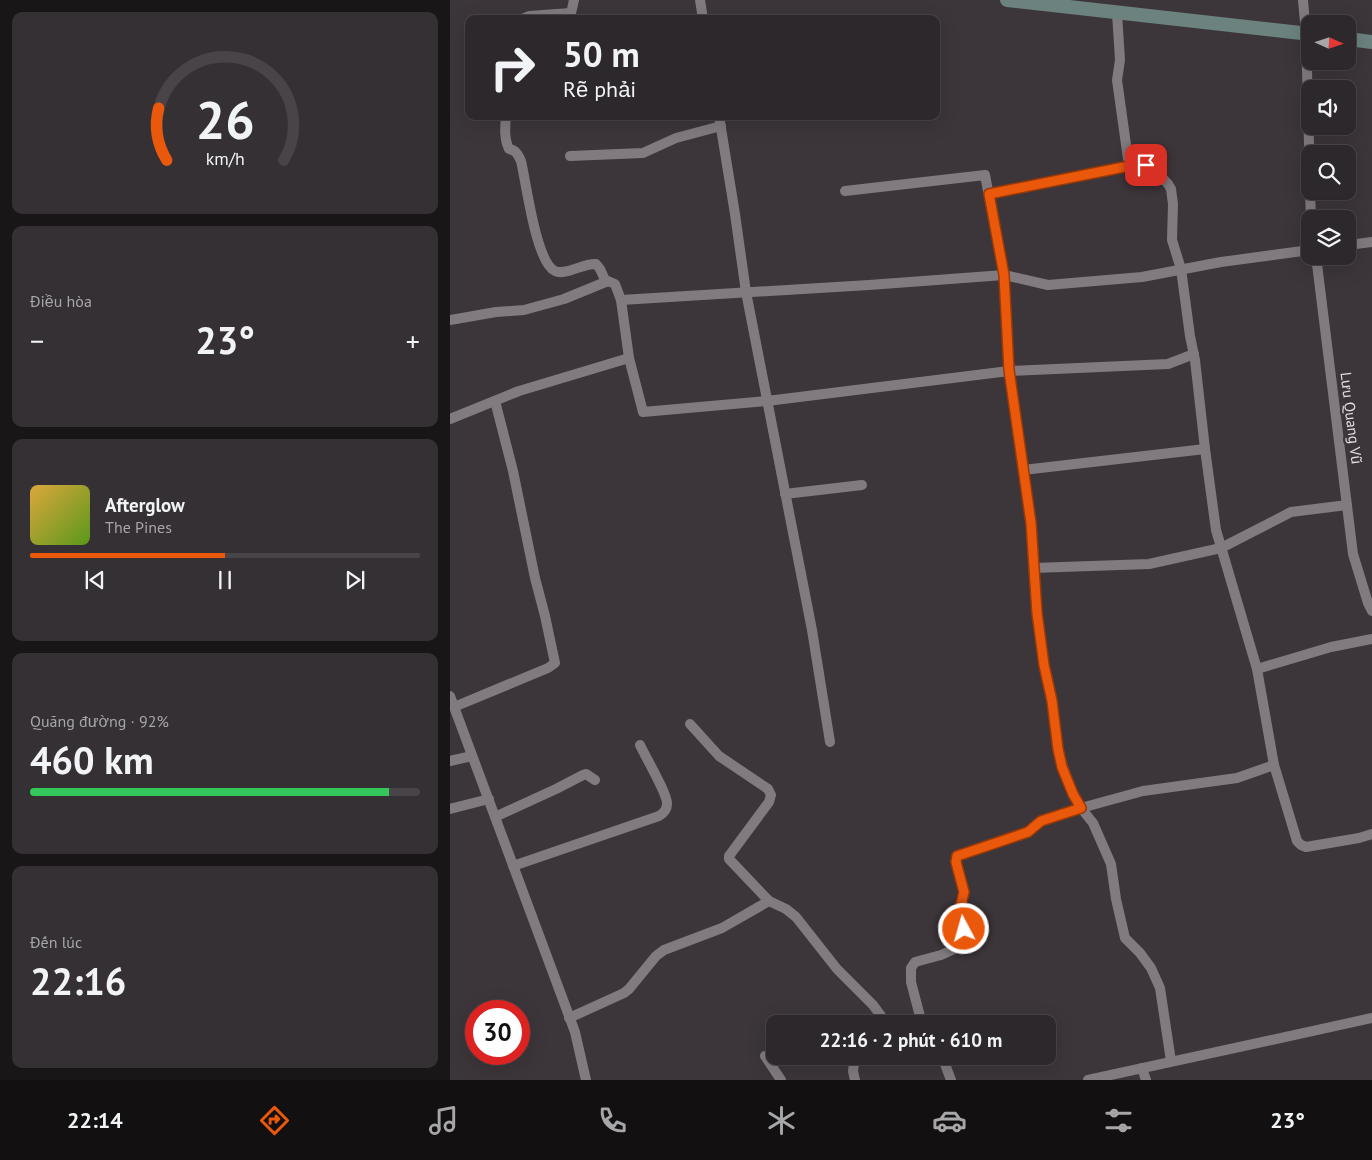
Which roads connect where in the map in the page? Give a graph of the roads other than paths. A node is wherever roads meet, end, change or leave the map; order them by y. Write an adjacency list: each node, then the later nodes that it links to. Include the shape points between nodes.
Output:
1 (574, 0): 6 (street)
2 (700, 0): 7 (street)
3 (1007, 0): 5 (main road)
4 (1304, 0): 8 (street)
5 (1117, 13): 9 (main road); 17 (street, via 1120,60 1117,80)
6 (570, 15)
7 (702, 15)
8 (1306, 15)
9 (1301, 33)
10 (1356, 40): 11 (main road)
11 (1372, 42)
12 (1308, 70): 15 (street)
13 (506, 120): 26 (street, via 507,145 521,161 537,239 551,269 563,272 596,264)
14 (720, 121): 16 (street, via 643,153); 27 (street)
15 (1310, 145)
16 (570, 156)
17 (1129, 166): 19 (street); 24 (street, via 1152,166 1168,184 1173,204 1172,240)
18 (844, 191): 19 (street, via 985,175)
19 (989, 194): 25 (street)
20 (1372, 242): 21 (street)
21 (1356, 244)
22 (1301, 251): 24 (street)
23 (1317, 265): 40 (street, Lưu Quang Vũ)
24 (1181, 269): 25 (street, via 1142,277 1048,284); 30 (street)
25 (1004, 275): 27 (street); 32 (street)
26 (606, 282): 28 (street, via 615,284); 29 (street, via 564,299 524,310)
27 (746, 292): 28 (street); 34 (street)
28 (620, 300): 31 (street)
29 (450, 320)
30 (1194, 354): 32 (street, via 1168,364); 36 (street)
31 (629, 358): 33 (street); 34 (street, via 644,412)
32 (1009, 370): 34 (street); 37 (street)
33 (495, 401): 35 (street); 47 (street, via 555,663)
34 (767, 401): 39 (street)
35 (450, 419)
36 (1205, 449): 37 (street); 41 (street)
37 (1023, 470): 42 (street, via 1031,523)
38 (862, 485): 39 (street)
39 (785, 494): 49 (street)
40 (1347, 505): 41 (street, via 1291,512); 43 (street, Lưu Quang Vũ, via 1353,554)
41 (1221, 548): 42 (street, via 1149,564); 45 (street)
42 (1033, 568): 56 (street, via 1058,749 1066,779)
43 (1371, 605)
44 (1372, 639): 45 (street, via 1331,647)
45 (1257, 670): 53 (street)
46 (450, 696): 47 (street)
47 (454, 708): 51 (street)
48 (690, 724): 61 (street, via 719,756 770,792 769,802 729,856)
49 (830, 742)
50 (640, 745): 60 (street, via 667,799 663,814)
51 (472, 756): 52 (street); 55 (street)
52 (450, 761)
53 (1274, 765): 56 (street, via 1238,778 1143,791); 59 (street, via 1301,846)
54 (595, 780): 58 (street, via 583,775)
55 (489, 799): 57 (street); 58 (street)
56 (1081, 808): 63 (street, via 1041,821 1028,832 957,856 964,892 961,905 964,942 940,955 915,962 911,968 911,982); 67 (street, via 1093,823 1111,864 1126,938 1151,968 1160,988)
57 (450, 809)
58 (495, 817): 60 (street)
59 (1372, 834)
60 (513, 866): 64 (street)
61 (769, 900): 62 (street, via 796,918 836,970); 64 (street, via 722,928 664,950 624,993)
62 (880, 1015)
63 (920, 1015)
64 (569, 1018): 71 (street)
65 (1372, 1018): 67 (street)
66 (765, 1056): 72 (street)
67 (1171, 1061): 70 (street)
68 (854, 1065): 73 (street)
69 (945, 1065): 74 (street)
70 (1142, 1068): 75 (street); 76 (street)
71 (586, 1080)
72 (781, 1080)
73 (854, 1080)
74 (951, 1080)
75 (1088, 1080)
76 (1146, 1080)

